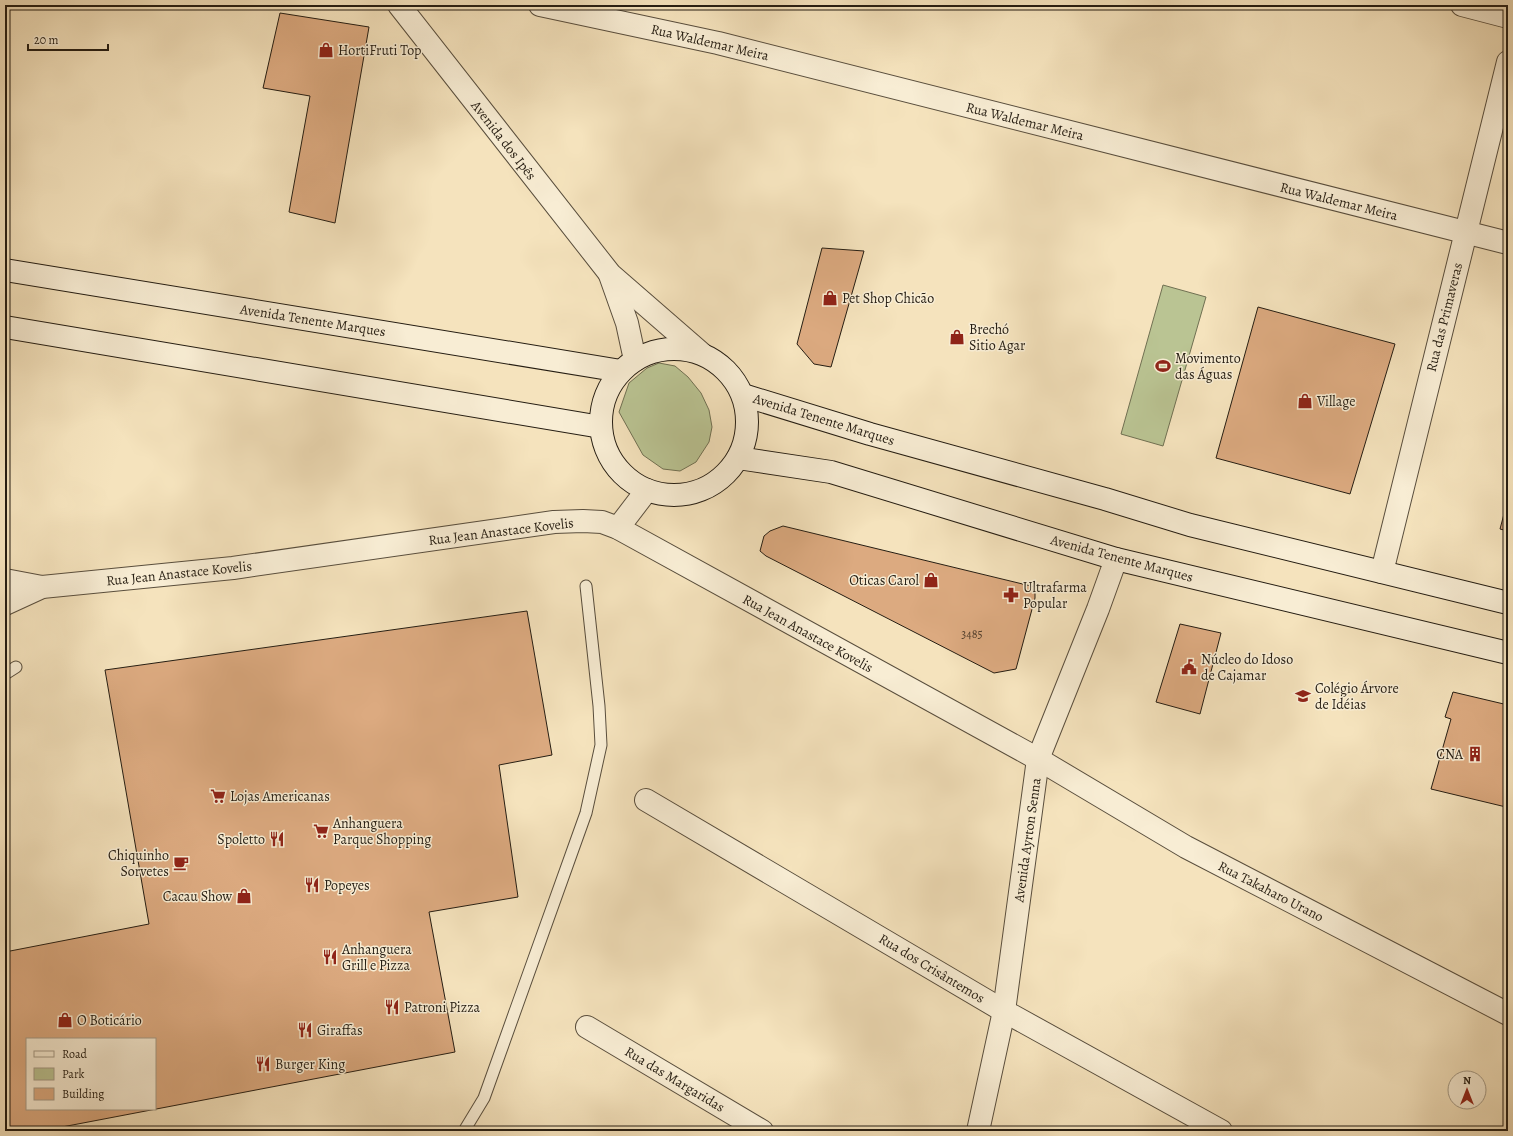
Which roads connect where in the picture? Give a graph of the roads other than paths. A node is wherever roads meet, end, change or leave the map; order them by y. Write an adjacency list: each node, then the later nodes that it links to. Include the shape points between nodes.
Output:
1 (399, 5): 9 (street, Avenida dos Ipês)
2 (540, 5): 6 (street, Rua Waldemar Meira, via 718,43)
3 (1462, 5): 4 (street)
4 (1508, 17)
5 (1508, 62): 6 (street, Rua das Primaveras)
6 (1465, 233): 7 (street, Rua Waldemar Meira); 19 (street, Rua das Primaveras)
7 (1508, 243)
8 (5, 270): 12 (street, Avenida Tenente Marques)
9 (610, 274): 11 (street, Avenida dos Ipês); 12 (street, Avenida dos Ipês, via 627,323)
10 (5, 327): 14 (street)
11 (702, 354): 12 (street, Avenida Tenente Marques, via 668,349 651,353); 13 (street, Avenida Tenente Marques, via 726,370)
12 (628, 366): 14 (street, Avenida Tenente Marques, via 609,388 602,407)
13 (743, 395): 15 (street, Avenida Tenente Marques, via 747,416 746,438); 19 (street, Avenida Tenente Marques, via 1190,525)
14 (601, 427): 16 (street, Avenida Tenente Marques, via 605,447 615,465 629,480)
15 (738, 458): 16 (street, Avenida Tenente Marques, via 725,474 708,486 695,491 668,495); 18 (street, Avenida Tenente Marques, via 831,472)
16 (647, 490): 17 (street)
17 (618, 528): 22 (street, Rua Jean Anastace Kovelis, via 602,522 554,522 233,568); 28 (street, Rua Jean Anastace Kovelis)
18 (1116, 559): 25 (street, Avenida Tenente Marques); 28 (street, Avenida Ayrton Senna)
19 (1382, 572): 23 (street, Avenida Tenente Marques)
20 (5, 580): 22 (street)
21 (586, 586): 33 (lane, via 602,745 588,805 518,1004 484,1098)
22 (42, 588): 24 (street, Rua Jean Anastace Kovelis)
23 (1508, 603)
24 (5, 604)
25 (1507, 652)
26 (16, 667): 27 (lane)
27 (5, 674)
28 (1038, 759): 30 (street, Avenida Ayrton Senna); 31 (street, Rua Takaharo Urano, via 1186,847)
29 (646, 800): 30 (street, Rua dos Crisântemos)
30 (1004, 1011): 35 (street, Avenida Ayrton Senna); 36 (street, Rua dos Crisântemos)
31 (1508, 1014)
32 (587, 1027): 34 (street, Rua das Margaridas)
33 (464, 1131)
34 (762, 1131)
35 (978, 1131)
36 (1221, 1131)

